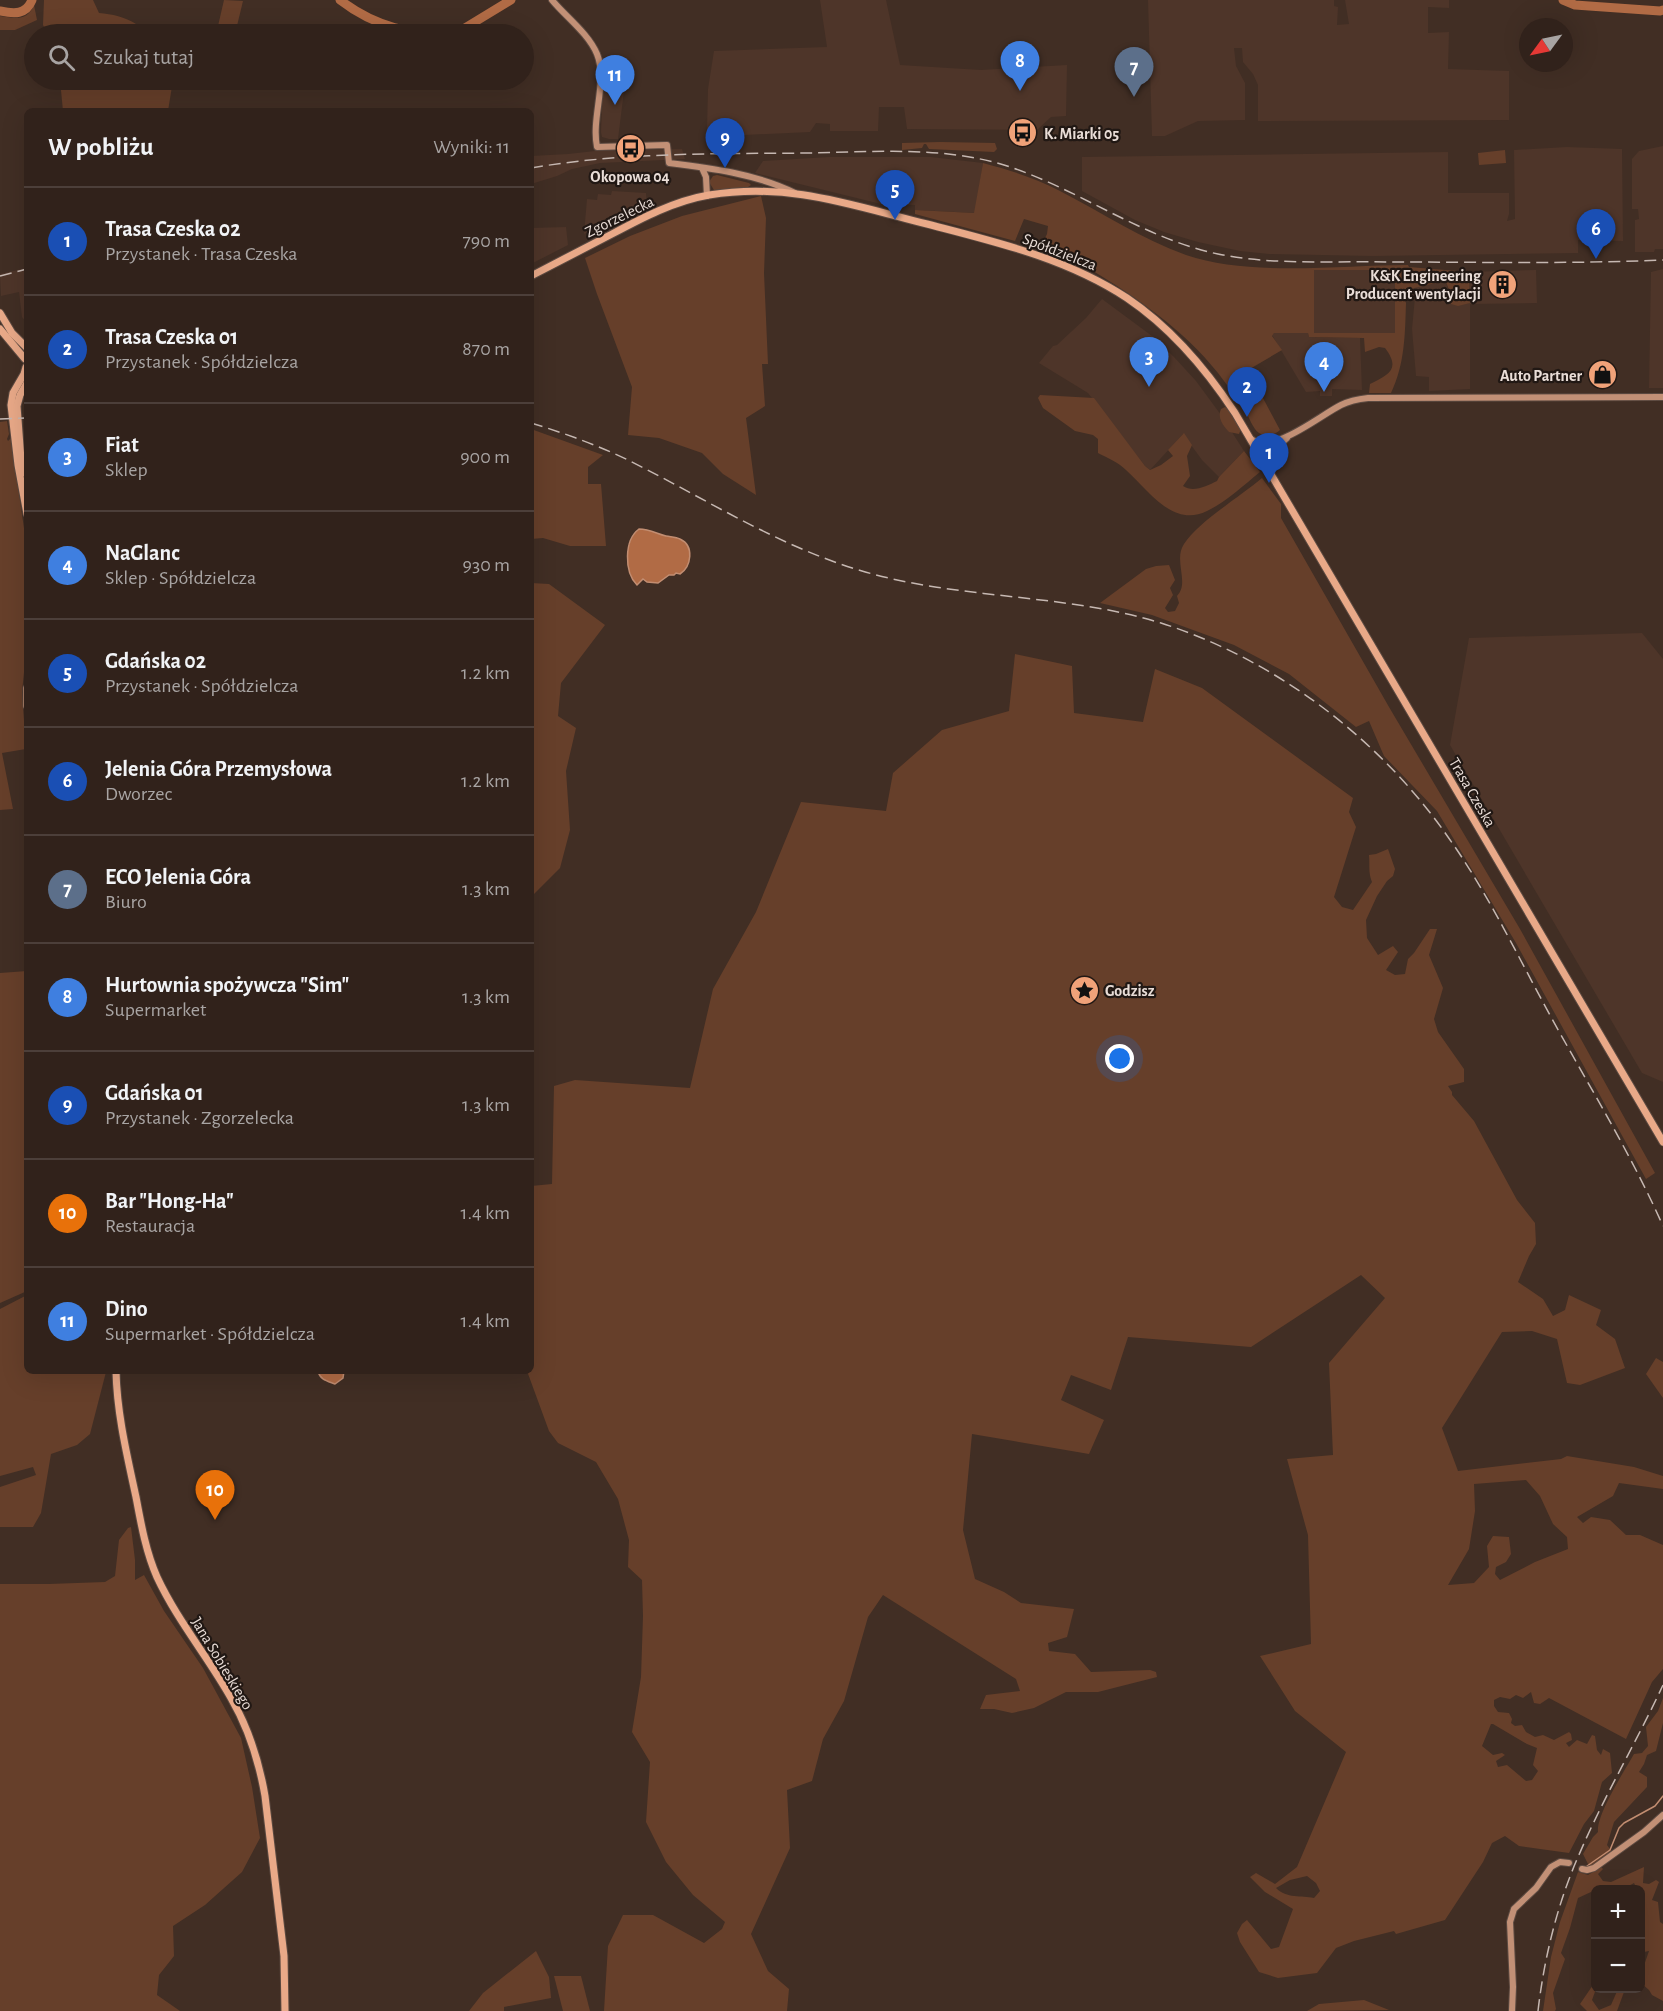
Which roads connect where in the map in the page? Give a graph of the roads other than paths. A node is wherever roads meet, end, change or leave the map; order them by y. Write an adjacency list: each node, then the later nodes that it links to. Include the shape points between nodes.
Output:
1 (553, 1): 2 (street, via 598,58 597,147 667,144 669,163)
2 (702, 168): 3 (street, via 770,183); 4 (street)
3 (795, 193): 4 (main road, Zgorzelecka, via 769,190); 14 (main road, Spółdzielcza, via 990,240 1065,264 1098,280 1142,309 1184,348 1220,391)
4 (707, 196): 5 (main road, Zgorzelecka, via 652,213)
5 (534, 274)
6 (0, 313): 8 (main road)
7 (0, 329): 9 (main road)
8 (24, 345)
9 (24, 359)
10 (24, 374): 17 (main road, via 11,405)
11 (24, 388): 17 (main road, via 18,406)
12 (1663, 397): 13 (street, via 1365,398 1344,404)
13 (1290, 436): 15 (street); 16 (street)
14 (1251, 439): 15 (street, via 1259,444); 16 (main road, Spółdzielcza)
15 (1274, 442): 16 (street, via 1263,450)
16 (1262, 456): 19 (main road, Trasa Czeska)
17 (22, 481): 18 (main road)
18 (24, 494)
19 (1663, 1142)
20 (116, 1374): 24 (main road, Jana Sobieskiego, via 122,1435 157,1576 231,1698 261,1771 284,1956)
21 (1663, 1815): 23 (street, via 1594,1868)
22 (1569, 1863): 25 (street, via 1551,1867 1511,1916)
23 (1582, 1869)
24 (285, 2011)
25 (1512, 2011)

